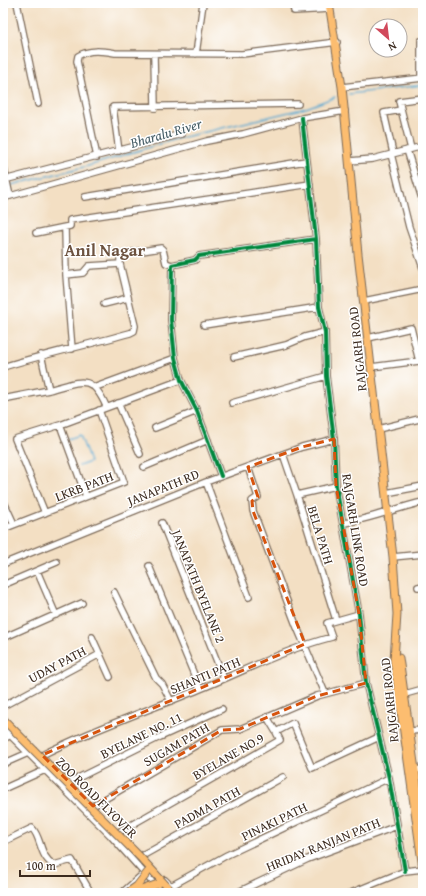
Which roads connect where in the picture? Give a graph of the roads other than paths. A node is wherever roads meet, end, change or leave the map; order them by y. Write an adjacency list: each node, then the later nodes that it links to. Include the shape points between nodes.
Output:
1 (17, 3): 12 (street)
2 (203, 3): 8 (street)
3 (293, 3): 4 (street, via 294,11)
4 (331, 5): 6 (main road, RAJGARH ROAD)
5 (423, 42): 9 (street, via 421,41)
6 (336, 44): 8 (street, via 242,54); 10 (main road, RAJGARH ROAD)
7 (154, 54): 8 (street); 14 (street); 23 (street, via 92,51 78,56)
8 (196, 54)
9 (422, 78): 10 (street)
10 (342, 87): 16 (main road, RAJGARH ROAD)
11 (423, 98): 15 (street, via 399,101)
12 (38, 104)
13 (298, 104): 14 (street)
14 (155, 108): 21 (street, via 113,108)
15 (401, 110): 20 (street); 22 (street, via 384,113)
16 (345, 111): 17 (street); 25 (main road, RAJGARH ROAD)
17 (302, 118): 24 (street, RAJGARH LINK ROAD); 29 (street, via 243,134 207,140)
18 (182, 134): 21 (street)
19 (423, 146): 20 (street)
20 (409, 150): 22 (street); 32 (street)
21 (119, 151): 23 (street)
22 (392, 154): 25 (street); 38 (street, via 409,227)
23 (97, 157): 27 (street, via 8,179)
24 (306, 161): 28 (street, RAJGARH LINK ROAD); 30 (street)
25 (350, 161): 42 (main road, RAJGARH ROAD)
26 (3, 164): 27 (street)
27 (4, 177): 29 (street)
28 (310, 184): 33 (street, via 70,220 70,226); 35 (street, RAJGARH LINK ROAD)
29 (10, 196): 31 (street)
30 (85, 197)
31 (3, 198)
32 (423, 202)
33 (65, 228): 34 (street); 39 (street)
34 (36, 233)
35 (316, 239): 37 (street, via 200,256 195,260); 44 (street, RAJGARH LINK ROAD)
36 (120, 264): 37 (street, via 120,257 123,254 156,248 163,250 166,263); 39 (street, via 89,266 83,273); 41 (street)
37 (172, 265): 51 (street, via 171,320)
38 (423, 268)
39 (66, 276): 48 (street)
40 (423, 289): 42 (street)
41 (128, 298): 43 (street); 48 (street, via 134,331)
42 (364, 301): 47 (main road, RAJGARH ROAD)
43 (104, 304)
44 (319, 306): 45 (street); 46 (street, RAJGARH LINK ROAD)
45 (204, 324)
46 (325, 332): 50 (street, via 304,336 286,346); 54 (street, RAJGARH LINK ROAD)
47 (368, 338): 53 (main road, RAJGARH ROAD); 53 (street, via 411,328 419,361)
48 (72, 349): 49 (street)
49 (41, 355): 52 (street); 57 (street)
50 (234, 357)
51 (175, 358): 55 (street); 56 (street)
52 (3, 367)
53 (371, 367): 67 (main road, RAJGARH ROAD)
54 (326, 376): 60 (street); 68 (street, RAJGARH LINK ROAD)
55 (181, 380): 59 (street); 63 (street)
56 (96, 387): 57 (street, via 80,382); 61 (street)
57 (49, 390): 58 (street)
58 (3, 399)
59 (118, 403): 61 (street); 70 (street)
60 (232, 403)
61 (106, 406): 62 (street)
62 (98, 410): 65 (street); 80 (street, LKRB PATH, via 124,482)
63 (197, 411): 66 (street); 69 (street)
64 (423, 418): 67 (street)
65 (60, 425): 80 (street); 84 (street, via 14,439)
66 (155, 428)
67 (378, 429): 78 (main road, RAJGARH ROAD)
68 (334, 439): 71 (street, JANAPATH RD); 76 (street, RAJGARH LINK ROAD)
69 (208, 440): 72 (street); 74 (street)
70 (140, 454)
71 (283, 454): 73 (street, JANAPATH RD); 79 (street)
72 (144, 467)
73 (248, 467): 74 (street, JANAPATH RD); 104 (street, via 258,497 252,502 253,511)
74 (221, 476): 75 (street, JANAPATH RD)
75 (206, 482): 92 (street, JANAPATH RD); 97 (street)
76 (336, 486): 79 (street, BELA PATH); 86 (street, RAJGARH LINK ROAD)
77 (423, 486): 78 (street)
78 (386, 493): 83 (main road, RAJGARH ROAD)
79 (297, 495): 101 (street, BELA PATH)
80 (86, 496): 84 (street, LKRB PATH)
81 (3, 500): 87 (street)
82 (423, 502): 83 (street)
83 (387, 512): 86 (street); 90 (main road, RAJGARH ROAD)
84 (45, 513): 87 (street, LKRB PATH)
85 (162, 523): 108 (street, JANAPATH BYELANE 2)
86 (344, 523): 99 (street, RAJGARH LINK ROAD)
87 (14, 524): 88 (street, LKRB PATH)
88 (3, 529)
89 (423, 554): 90 (street)
90 (393, 557): 105 (main road, RAJGARH ROAD, via 397,614)
91 (57, 562): 94 (street)
92 (3, 564)
93 (149, 566): 110 (street)
94 (37, 570): 95 (street); 100 (street)
95 (3, 585)
96 (114, 592): 114 (street, via 156,678)
97 (249, 598)
98 (82, 603): 100 (street)
99 (359, 614): 101 (street); 109 (street, RAJGARH LINK ROAD)
100 (56, 615): 103 (street)
101 (336, 620): 104 (street, SHANTI PATH, via 327,623 332,637)
102 (92, 637): 106 (street)
103 (3, 638)
104 (305, 644): 108 (street, SHANTI PATH); 112 (street)
105 (396, 648): 113 (main road, RAJGARH ROAD); 145 (main road, RAJGARH ROAD, via 394,660)
106 (100, 654): 107 (street); 115 (street, UDAY PATH)
107 (110, 677)
108 (224, 679): 110 (street, SHANTI PATH)
109 (366, 683): 112 (street, SUGAM PATH); 126 (street, RAJGARH LINK ROAD)
110 (200, 689): 114 (street, SHANTI PATH)
111 (423, 689): 113 (street)
112 (325, 693): 118 (street, SUGAM PATH)
113 (405, 694): 124 (main road, RAJGARH ROAD)
114 (171, 701): 129 (street, SHANTI PATH, via 69,741)
115 (3, 706)
116 (222, 709): 136 (street, BYELANE NO. 11)
117 (3, 714): 129 (street)
118 (268, 717): 123 (street); 138 (street, SUGAM PATH, via 240,729 222,730)
119 (3, 718): 149 (main road, ZOO ROAD FLYOVER, bridge)
120 (3, 724): 146 (main road, ZOO ROAD FLYOVER, bridge)
121 (3, 728): 125 (street)
122 (423, 730): 124 (street)
123 (276, 732): 126 (street, BYELANE NO.9, via 293,723 312,768); 142 (street, BYELANE NO.9, via 280,740)
124 (410, 732): 133 (main road, RAJGARH ROAD)
125 (11, 735): 127 (street); 128 (street)
126 (378, 737): 135 (street, RAJGARH LINK ROAD)
127 (3, 739)
128 (28, 753): 130 (street); 132 (street)
129 (42, 755): 136 (street)
130 (3, 764)
131 (423, 768): 133 (street)
132 (46, 770): 137 (street); 146 (street)
133 (415, 770): 139 (main road, RAJGARH ROAD)
134 (283, 777): 144 (street, PADMA PATH)
135 (389, 778): 140 (street, RAJGARH LINK ROAD); 149 (street, PINAKI PATH, via 227,856)
136 (70, 782): 138 (street)
137 (3, 789)
138 (93, 806): 142 (street)
139 (421, 807): 141 (main road, RAJGARH ROAD)
140 (397, 826): 147 (street, RAJGARH LINK ROAD); 158 (street, HRIDAY RANJAN PATH, via 308,859)
141 (423, 826)
142 (119, 832): 144 (street)
143 (3, 842): 150 (street, via 32,828 41,851 49,862 54,865 72,860)
144 (142, 856): 146 (street)
145 (423, 869): 147 (street)
146 (148, 870): 148 (main road, ZOO ROAD FLYOVER); 151 (street); 152 (main road, bridge, via 137,886)
147 (405, 871): 159 (street)
148 (160, 884): 149 (street); 153 (main road, bridge); 154 (street); 155 (street); 156 (main road, ZOO ROAD FLYOVER)
149 (172, 889): 157 (street)
150 (91, 893)
151 (122, 893)
152 (127, 893)
153 (133, 893)
154 (143, 893)
155 (162, 893)
156 (167, 893)
157 (178, 893)
158 (236, 893)
159 (350, 893)

